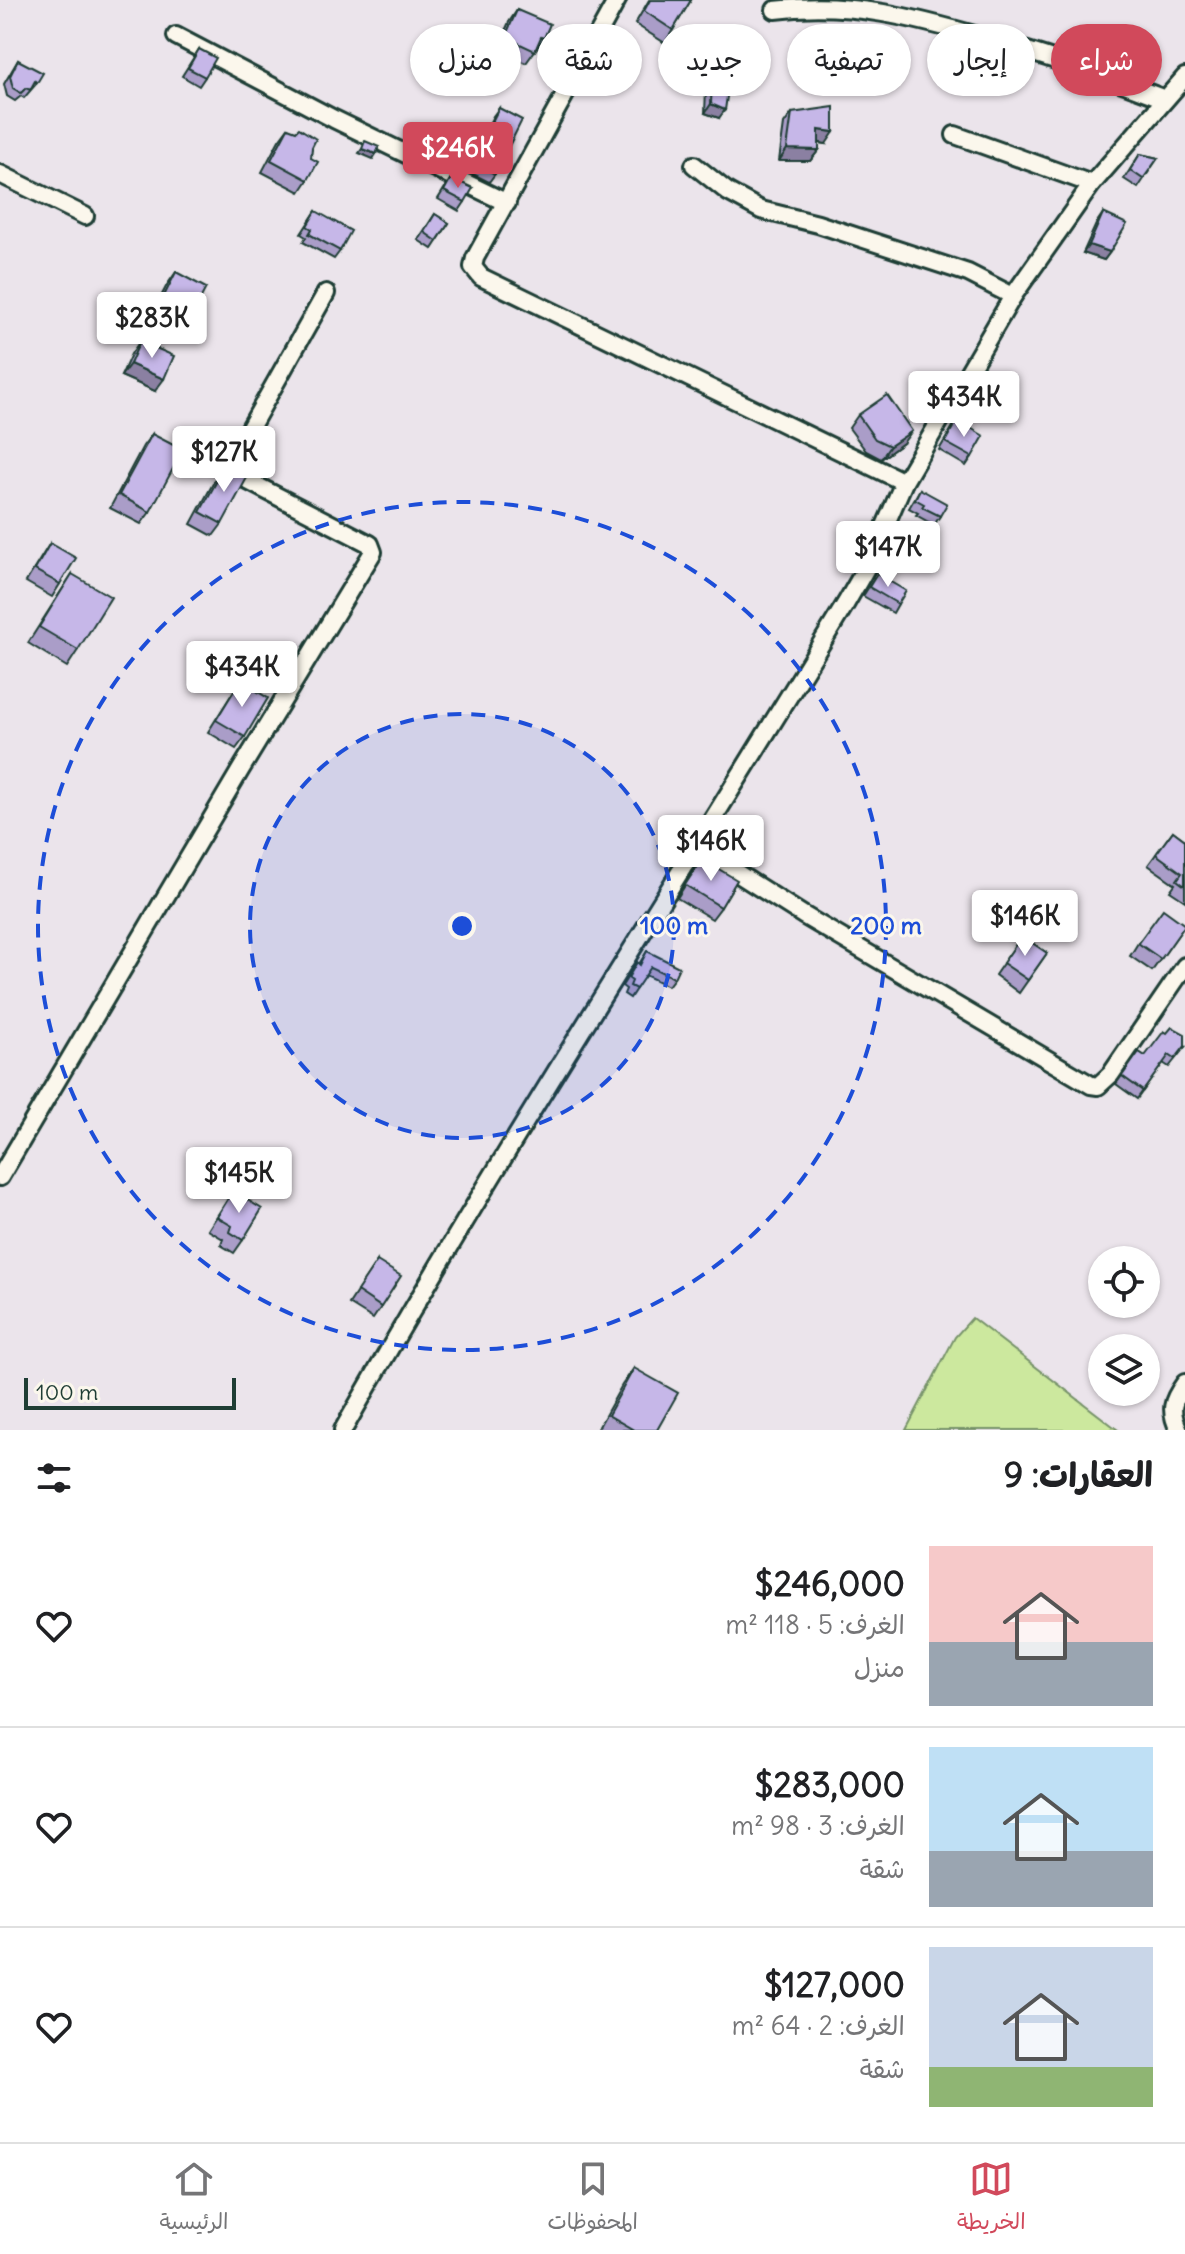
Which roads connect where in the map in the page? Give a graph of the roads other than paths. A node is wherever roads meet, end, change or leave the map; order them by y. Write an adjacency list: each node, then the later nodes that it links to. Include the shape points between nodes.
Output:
1 (617, 0): 10 (street)
2 (775, 10): 5 (street, via 844,6 911,17 1070,63)
3 (176, 36): 10 (street)
4 (1185, 77): 5 (street)
5 (1165, 99): 9 (street)
6 (955, 135): 9 (street)
7 (694, 165): 13 (street, via 761,210 968,273)
8 (0, 174): 11 (street)
9 (1092, 184): 13 (street)
10 (507, 203): 14 (street, via 475,258 473,267 481,277)
11 (85, 216)
12 (326, 293): 17 (street, via 232,460 233,469 370,544 373,552)
13 (1013, 296): 14 (street)
14 (904, 482): 15 (street, via 862,576)
15 (696, 847): 16 (street, via 1091,1085 1098,1086 1111,1074); 19 (street)
16 (1185, 966)
17 (0, 1177)
18 (1185, 1383): 20 (street, via 1172,1400)
19 (343, 1430)
20 (1179, 1430)

